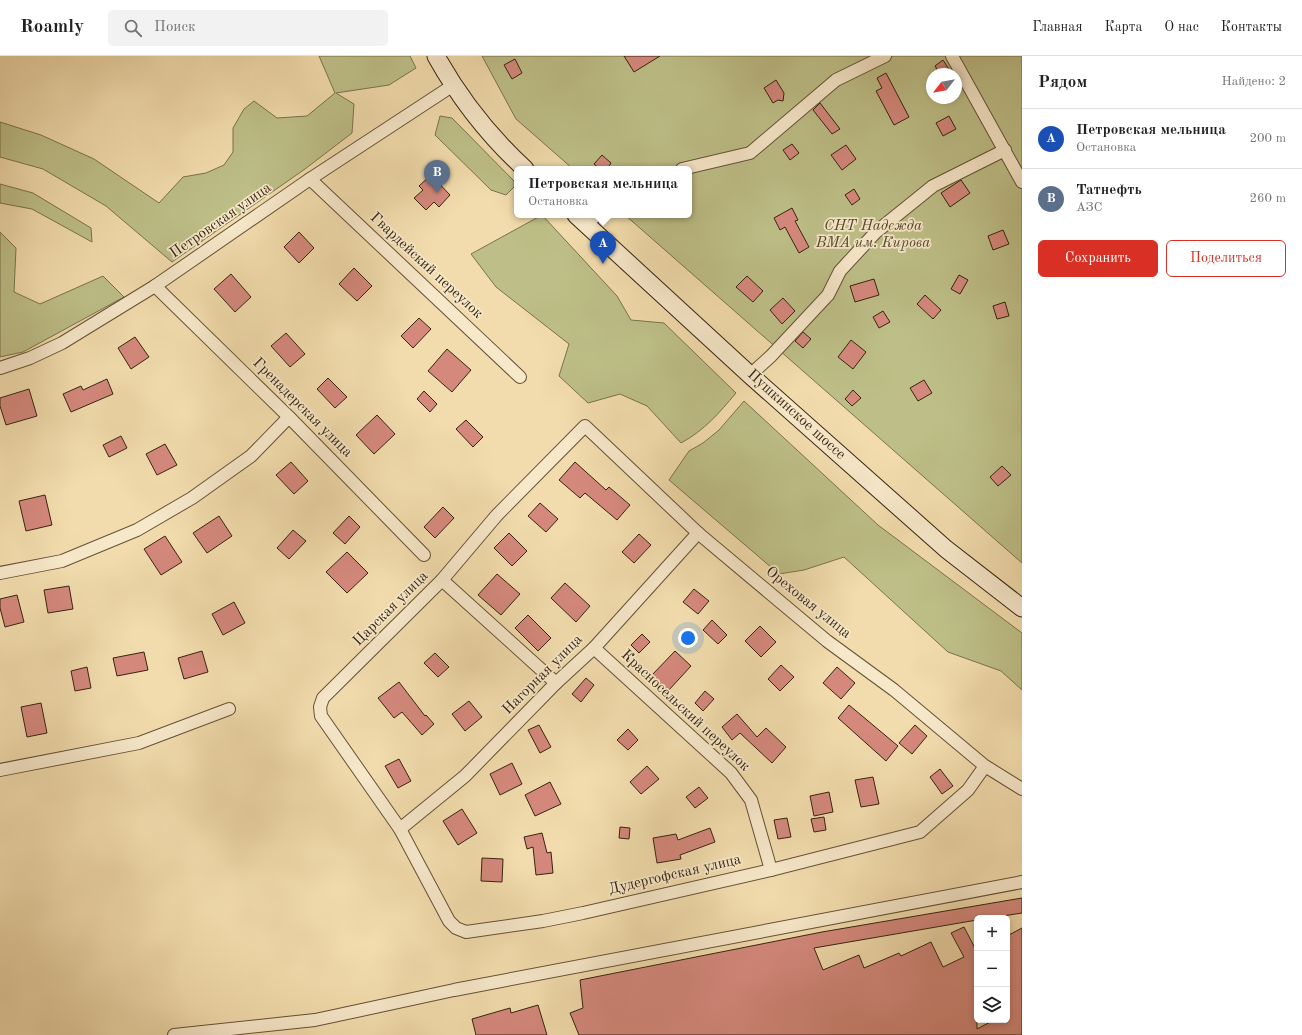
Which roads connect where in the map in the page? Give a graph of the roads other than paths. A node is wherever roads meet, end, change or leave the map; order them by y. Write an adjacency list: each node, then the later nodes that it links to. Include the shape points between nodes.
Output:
1 (436, 56): 4 (main road)
2 (885, 56): 7 (street, via 836,80 750,153)
3 (952, 56): 5 (street)
4 (452, 86): 6 (main road, via 478,121); 8 (street, Петровская улица)
5 (1004, 150): 9 (street); 13 (street, via 933,186 876,232 840,271 828,295)
6 (522, 166)
7 (692, 167)
8 (310, 179): 11 (street, Петровская улица); 14 (street, Гвардейский переулок)
9 (1022, 182)
10 (586, 218): 13 (main road, Пушкинское шоссе)
11 (155, 286): 12 (street, Петровская улица, via 62,343); 15 (street, Гренадерская улица)
12 (0, 368)
13 (750, 375): 21 (main road, Пушкинское шоссе, via 946,549)
14 (520, 377)
15 (289, 417): 18 (street, Гренадерская улица); 19 (street, via 251,456 192,498 137,530 62,562)
16 (585, 426): 17 (street, Ореховая улица); 20 (street, Царская улица, via 497,515)
17 (698, 533): 22 (street, Нагорная улица); 25 (street, Ореховая улица, via 827,641 894,690)
18 (424, 555)
19 (0, 573)
20 (442, 580): 23 (street); 28 (street, Царская улица, via 323,698 320,706 321,716)
21 (1022, 608)
22 (594, 648): 23 (street, Нагорная улица); 29 (street, Красносельский переулок, via 731,773 742,786 751,800)
23 (556, 683): 28 (street, Нагорная улица, via 465,776)
24 (229, 709): 26 (street, via 139,743)
25 (985, 766): 27 (street, Ореховая улица); 29 (street, Дудергофская улица, via 968,790 920,832)
26 (0, 770)
27 (1022, 789)
28 (400, 829): 29 (street, Дудергофская улица, via 449,921 456,928 466,932 543,921)
29 (772, 870)
30 (1022, 882): 31 (street, via 484,984 315,1020)
31 (174, 1035)

